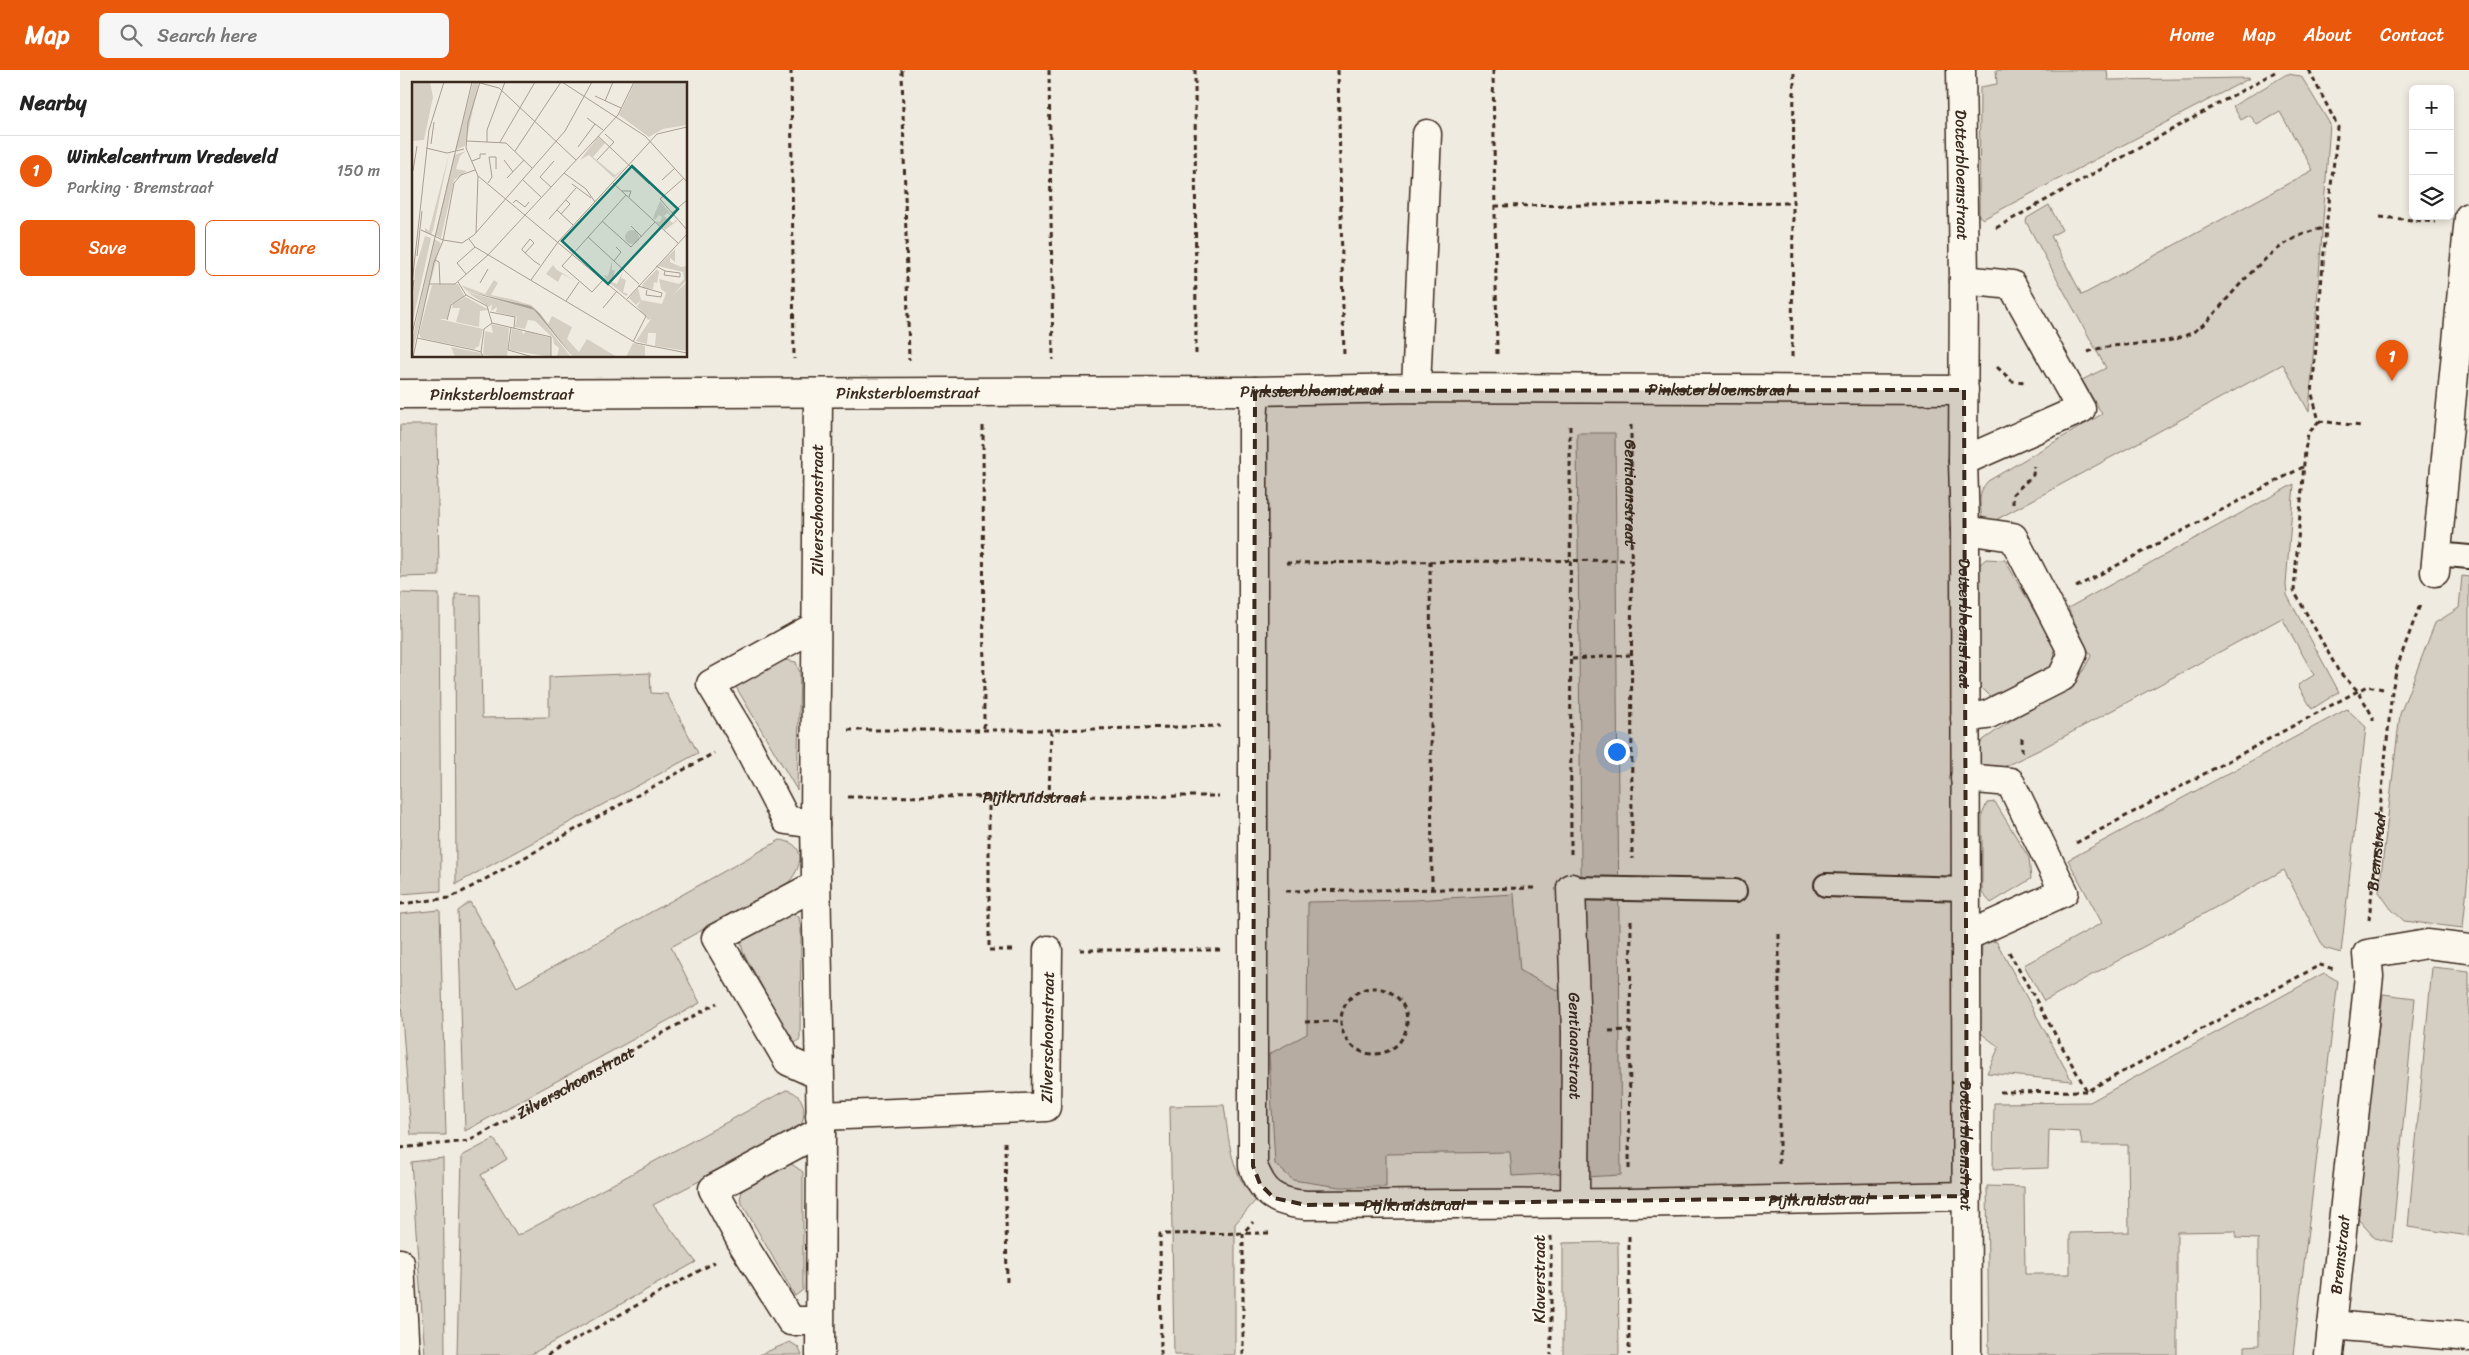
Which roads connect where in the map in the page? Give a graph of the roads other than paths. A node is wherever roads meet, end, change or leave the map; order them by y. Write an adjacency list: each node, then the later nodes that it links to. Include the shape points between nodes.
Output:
1 (1961, 70): 4 (street, Dotterbloemstraat)
2 (1427, 134): 6 (street)
3 (2469, 221): 5 (street)
4 (1964, 280): 7 (street, Dotterbloemstraat); 11 (street, via 2012,286 2081,409)
5 (2461, 384): 14 (street)
6 (1416, 388): 7 (street, Pinksterbloemstraat); 8 (street, Pinksterbloemstraat)
7 (1964, 390): 11 (street, Dotterbloemstraat)
8 (1254, 391): 9 (street, Pinksterbloemstraat); 30 (street, Pijlkruidstraat, via 1253,1166 1260,1184 1274,1198 1289,1204)
9 (818, 393): 10 (street, Pinksterbloemstraat); 15 (street, Zilverschoonstraat)
10 (400, 394)
11 (1963, 460): 12 (street, Dotterbloemstraat)
12 (1965, 530): 16 (street, Dotterbloemstraat); 16 (street, via 2013,537 2073,653 2062,677 1987,715)
13 (2469, 557): 14 (lane)
14 (2436, 563)
15 (816, 626): 18 (street, Zilverschoonstraat); 18 (street, via 711,684 786,820)
16 (1965, 718): 17 (street, Dotterbloemstraat)
17 (1965, 778): 22 (street, Dotterbloemstraat); 24 (street, via 2010,782 2064,892)
18 (815, 824): 19 (street, Zilverschoonstraat)
19 (816, 885): 27 (street, Zilverschoonstraat); 27 (street, via 716,938 788,1061)
20 (1826, 885): 22 (lane)
21 (1571, 888): 23 (lane); 30 (street, Gentiaanstraat, via 1576,1032)
22 (1966, 890): 24 (street, Dotterbloemstraat)
23 (1735, 891)
24 (1967, 936): 29 (street, Dotterbloemstraat)
25 (2469, 949): 33 (street, Bremstraat, via 2428,944 2368,965)
26 (1048, 950): 28 (street, Zilverschoonstraat, via 1046,1107)
27 (819, 1075): 28 (street, Zilverschoonstraat)
28 (821, 1123): 32 (street, Zilverschoonstraat); 32 (street, Zilverschoonstraat, via 713,1189 791,1321)
29 (1967, 1196): 30 (street, Pijlkruidstraat); 37 (street, Dotterbloemstraat)
30 (1563, 1202)
31 (400, 1263): 35 (street)
32 (819, 1321): 36 (street, Zilverschoonstraat)
33 (2332, 1325): 34 (street); 38 (street, Bremstraat)
34 (2469, 1338)
35 (405, 1355)
36 (820, 1355)
37 (1967, 1355)
38 (2329, 1355)

